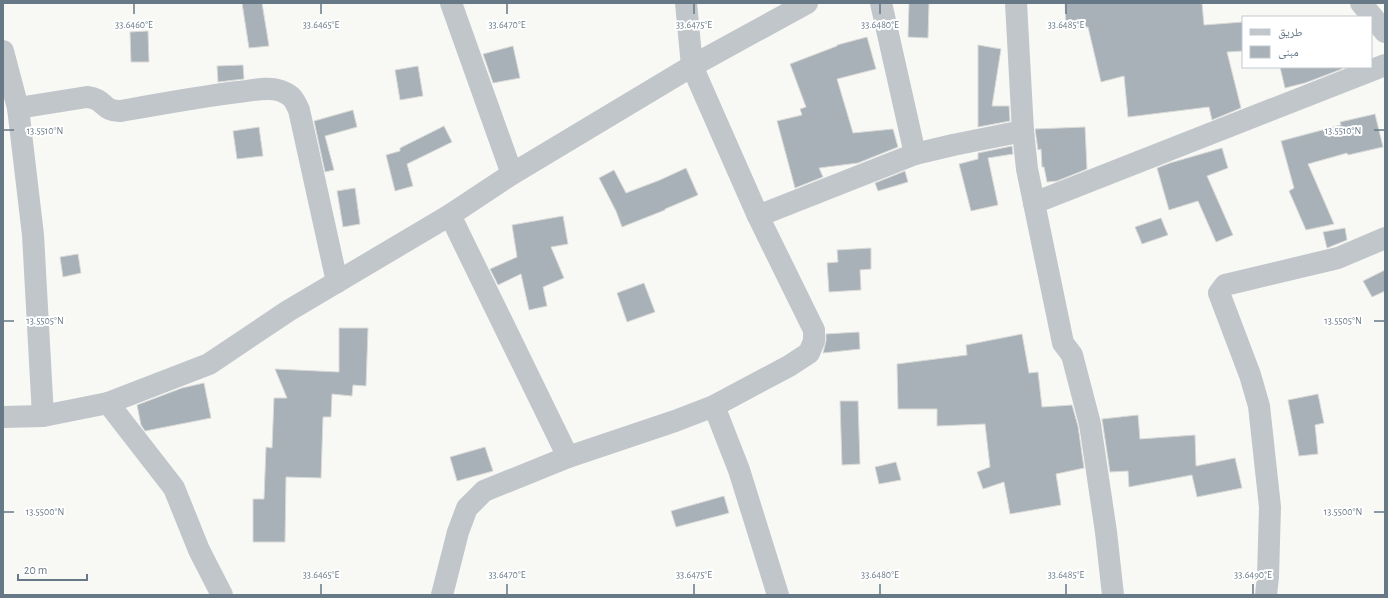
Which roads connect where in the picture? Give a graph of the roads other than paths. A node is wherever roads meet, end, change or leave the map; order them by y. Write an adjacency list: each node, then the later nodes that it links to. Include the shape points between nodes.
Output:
1 (451, 3): 16 (street)
2 (686, 3): 12 (street)
3 (806, 3): 12 (street)
4 (881, 3): 15 (street)
5 (1016, 3): 14 (street)
6 (1361, 3): 7 (street)
7 (1372, 16)
8 (1372, 16): 9 (street)
9 (1385, 32)
10 (3, 51): 13 (street)
11 (1385, 65): 17 (street)
12 (692, 66): 16 (street); 19 (street)
13 (18, 108): 21 (street, via 88,97 96,98 113,111 121,111 264,89 279,90 288,94 294,98 299,110); 25 (street, via 33,235)
14 (1023, 131): 15 (street); 17 (street)
15 (915, 154): 19 (street)
16 (512, 174): 18 (street)
17 (1034, 203): 30 (street, via 1063,343 1072,355 1090,424)
18 (450, 215): 21 (street); 26 (street)
19 (758, 216): 23 (street, via 814,330 814,341 809,353)
20 (1385, 238): 31 (street, via 1338,258 1225,286 1219,294 1259,406 1270,507)
21 (337, 282): 22 (street, via 288,311 209,364)
22 (108, 403): 25 (street); 27 (street, via 174,488 199,550)
23 (714, 406): 26 (street); 29 (street, via 739,470)
24 (3, 416): 25 (street)
25 (44, 416)
26 (568, 457): 28 (street, via 484,491 467,508 458,532)
27 (222, 595)
28 (442, 595)
29 (778, 595)
30 (1113, 595)
31 (1266, 595)

